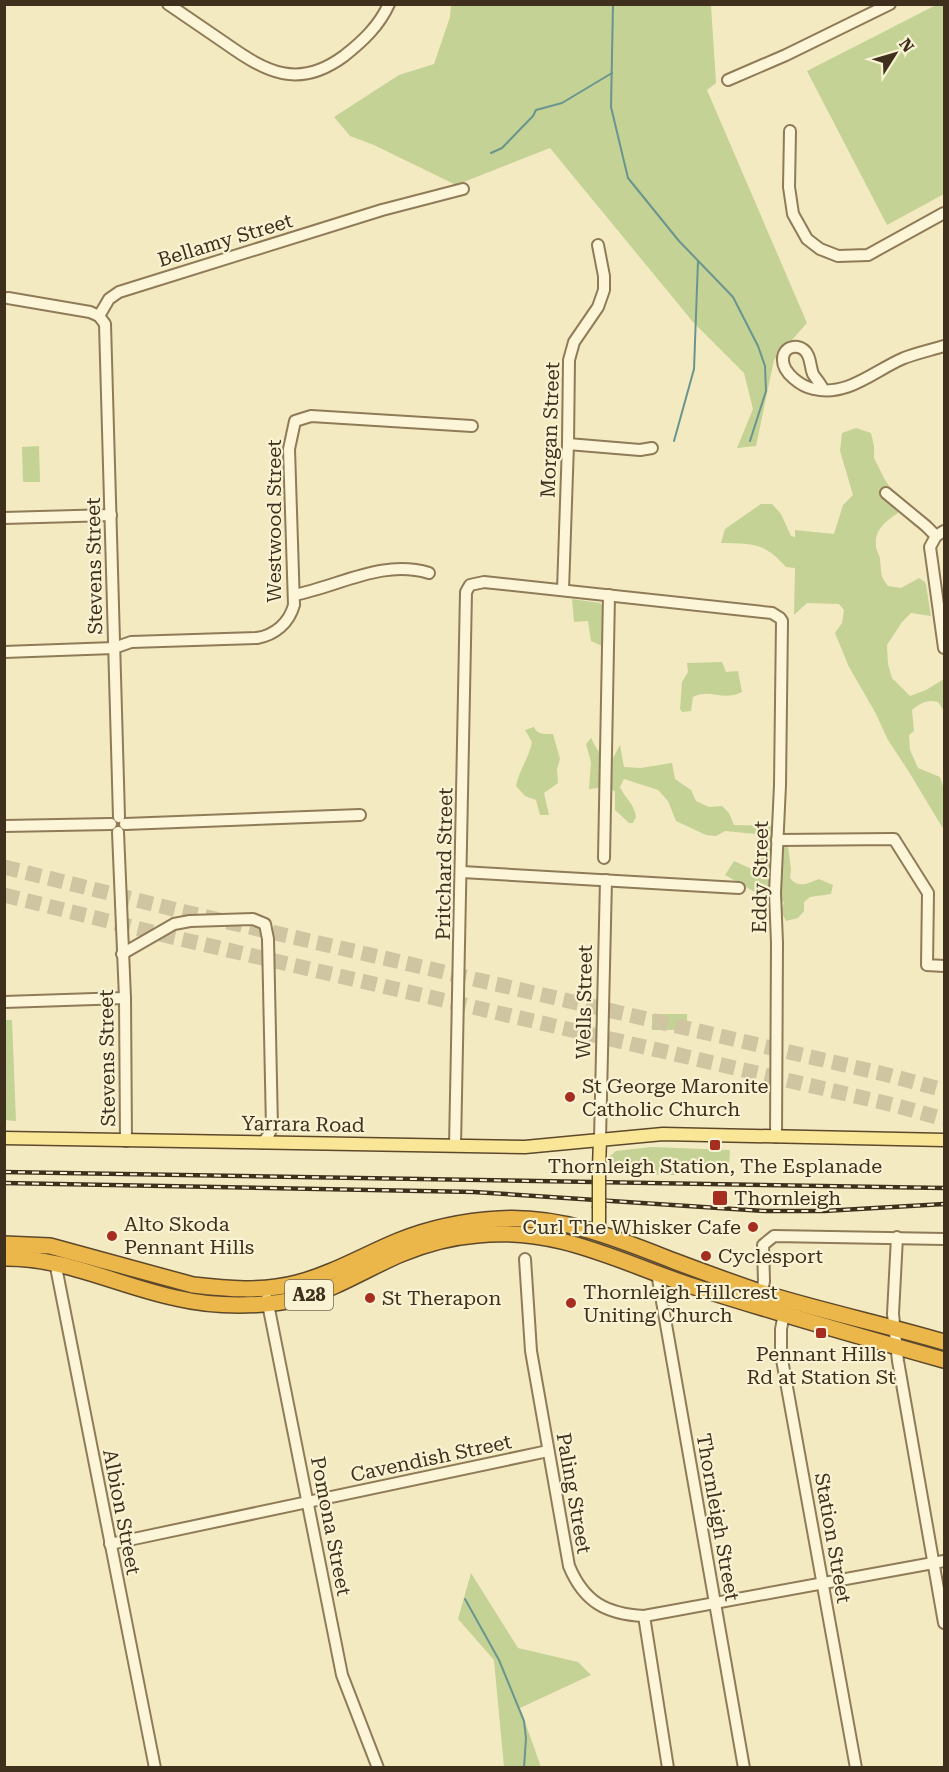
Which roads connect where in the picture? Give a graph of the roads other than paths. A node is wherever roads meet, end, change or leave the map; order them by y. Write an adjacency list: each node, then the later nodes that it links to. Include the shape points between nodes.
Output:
1 (168, 4): 2 (street, via 262,67 280,74 299,75 320,70 357,46)
2 (389, 4)
3 (890, 4): 4 (street)
4 (728, 80)
5 (790, 131): 7 (street, via 789,187 793,214 807,238 820,249 838,256 868,255)
6 (463, 189): 10 (street, Bellamy Street, via 382,210 119,292 109,299)
7 (945, 213)
8 (598, 245): 14 (street, Morgan Street, via 604,290 598,307 571,349)
9 (6, 296): 10 (street)
10 (99, 316): 17 (street, Stevens Street, via 106,334)
11 (945, 346): 12 (street, via 904,358 843,389)
12 (824, 389)
13 (472, 426): 22 (street, Westwood Street, via 311,416 295,421 289,449)
14 (568, 444): 15 (street); 21 (street, Morgan Street)
15 (652, 448)
16 (886, 494): 19 (street)
17 (111, 515): 18 (street); 24 (street, Stevens Street)
18 (4, 518)
19 (940, 534): 25 (street, via 930,547)
20 (429, 573): 22 (street, via 411,568 381,570)
21 (563, 590): 23 (street); 32 (street, Pritchard Street, via 484,582 470,585 466,592)
22 (294, 595): 24 (street, Westwood Street, via 288,619 266,636 131,642)
23 (609, 595): 30 (street, Eddy Street, via 772,613 780,618); 31 (street)
24 (114, 648): 26 (street, Westwood Street); 28 (street, Stevens Street)
25 (945, 648)
26 (4, 652)
27 (360, 815): 28 (street)
28 (119, 824): 29 (street); 35 (street, Stevens Street)
29 (4, 826)
30 (777, 840): 36 (street, via 894,839 928,893 927,965); 39 (street, Eddy Street)
31 (604, 858)
32 (462, 872): 33 (street); 45 (street, Pritchard Street)
33 (606, 880): 34 (street); 41 (street, Wells Street)
34 (739, 888)
35 (122, 954): 37 (street, Stevens Street); 44 (street, via 174,924 253,919 265,924 272,1128)
36 (945, 966)
37 (125, 999): 38 (street); 43 (street, Stevens Street)
38 (4, 1002)
39 (776, 1137): 41 (main road, Yarrara Road, via 663,1134); 42 (main road, Yarrara Road)
40 (4, 1138): 43 (main road, Yarrara Road)
41 (600, 1139): 45 (main road, Yarrara Road, via 525,1147); 46 (main road, Wells Street, bridge)
42 (945, 1140)
43 (126, 1141): 44 (main road, Yarrara Road)
44 (262, 1143): 45 (main road, Yarrara Road)
45 (455, 1146)
46 (598, 1233): 53 (highway, via 600,1242); 55 (highway, A28, via 555,1221 475,1221 421,1232 317,1277); 56 (highway, A28)
47 (897, 1237): 48 (street); 56 (street, via 774,1236 763,1245); 59 (street)
48 (945, 1239)
49 (4, 1244): 55 (highway, A28, via 61,1249 193,1285)
50 (4, 1258): 52 (highway, A28)
51 (525, 1259): 63 (street, Paling Street, via 531,1351)
52 (55, 1262): 57 (highway, A28, via 174,1298 207,1304); 65 (street, Albion Street)
53 (636, 1266): 54 (highway, A28); 57 (highway, A28, via 553,1238 477,1235 425,1245 323,1291)
54 (657, 1273): 58 (highway, A28); 68 (street, Thornleigh Street)
55 (266, 1288): 57 (street, Pomona Street)
56 (762, 1292): 59 (highway, A28)
57 (268, 1304): 64 (street, Pomona Street)
58 (784, 1314): 61 (highway, A28); 67 (street, Station Street, via 781,1354)
59 (895, 1327): 60 (highway, A28); 61 (street)
60 (945, 1342)
61 (896, 1346): 62 (highway, A28); 66 (street)
62 (945, 1360)
63 (548, 1451): 64 (street, Cavendish Street); 69 (street, Paling Street, via 574,1580 598,1605 614,1612)
64 (308, 1502): 65 (street, Cavendish Street); 72 (street, Pomona Street, via 342,1675)
65 (110, 1544): 71 (street, Albion Street)
66 (939, 1562): 67 (street, Paling Street); 70 (street)
67 (823, 1584): 68 (street, Paling Street); 75 (street, Station Street)
68 (715, 1603): 69 (street, Paling Street); 74 (street, Thornleigh Street)
69 (644, 1616): 73 (street)
70 (945, 1623)
71 (155, 1767)
72 (378, 1767)
73 (668, 1767)
74 (744, 1767)
75 (856, 1767)

